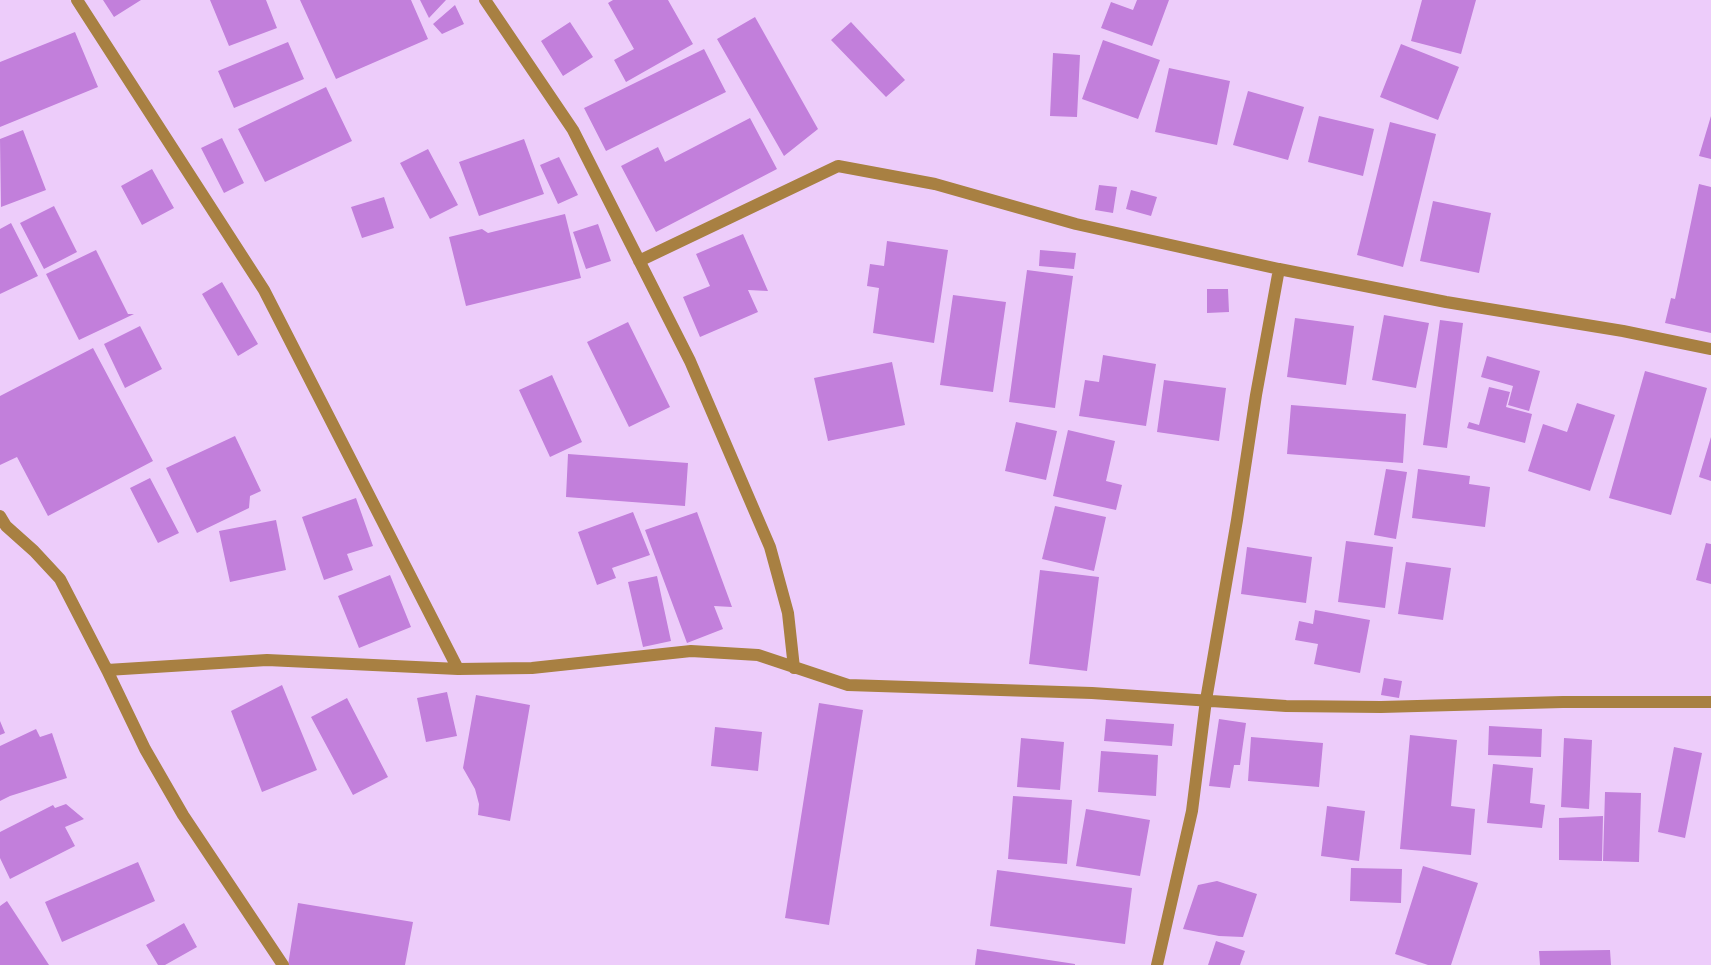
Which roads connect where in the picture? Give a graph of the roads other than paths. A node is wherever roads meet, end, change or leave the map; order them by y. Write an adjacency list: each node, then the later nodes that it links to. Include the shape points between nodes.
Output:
1 (77, 0): 8 (street, via 264,290)
2 (485, 0): 3 (street, via 573,130)
3 (639, 261): 4 (street, via 838,166 935,184 1076,224); 7 (street, via 690,361 770,547 788,613)
4 (1279, 269): 5 (street); 10 (street)
5 (1711, 349)
6 (0, 516): 9 (street, via 6,526 60,578)
7 (794, 668): 8 (street, via 758,655 691,651 532,668); 10 (street, via 848,685)
8 (458, 669): 9 (street, via 267,660)
9 (107, 670): 12 (street, via 145,749 183,815)
10 (1206, 700): 11 (street, via 1286,706 1381,707); 13 (street, via 1192,811)
11 (1711, 702)
12 (284, 965)
13 (1157, 965)

